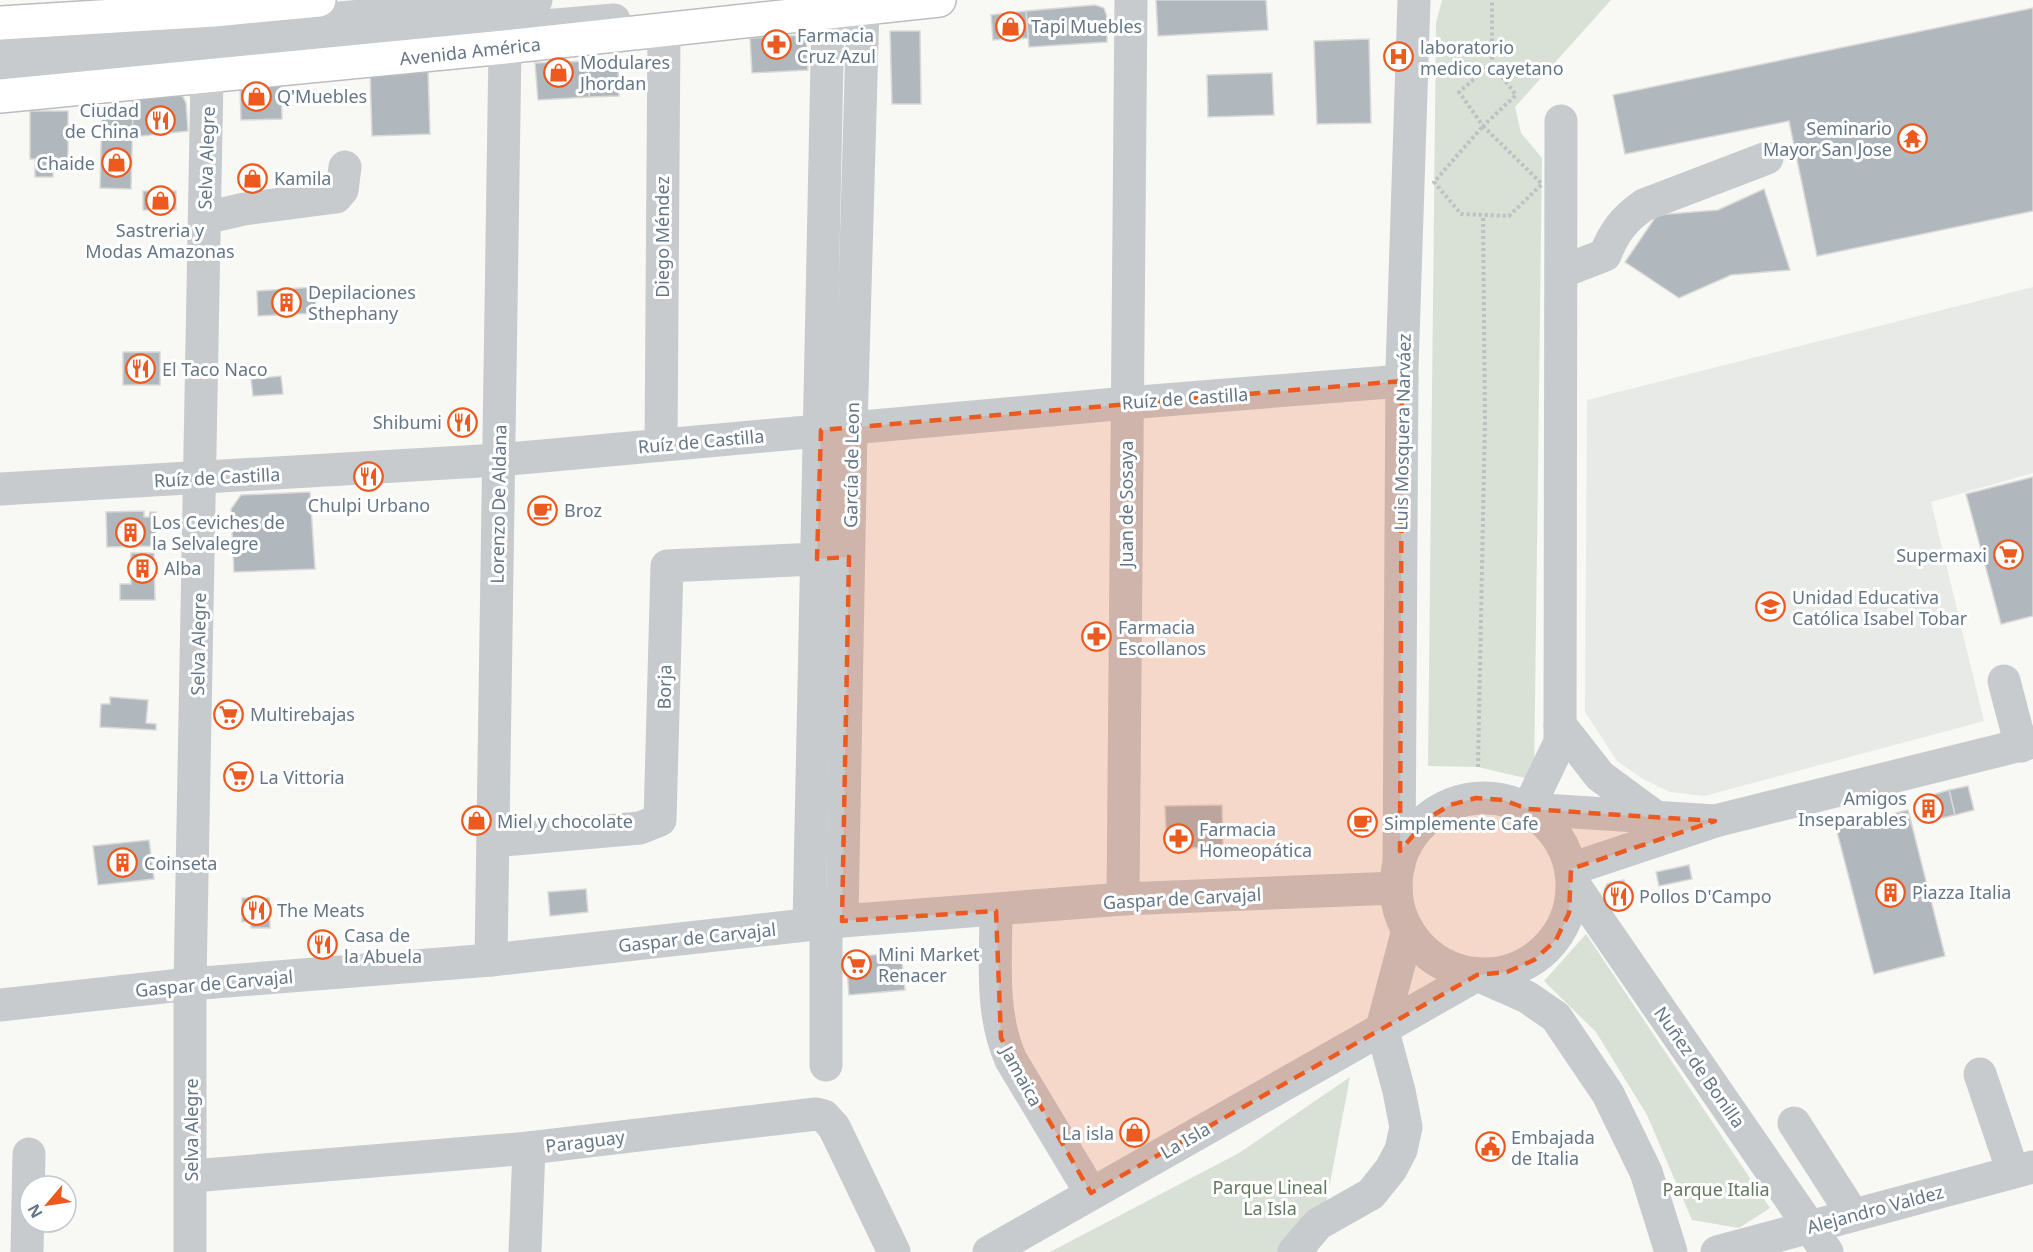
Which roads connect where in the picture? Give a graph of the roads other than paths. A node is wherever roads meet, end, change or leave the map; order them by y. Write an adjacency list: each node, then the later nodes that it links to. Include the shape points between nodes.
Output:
1 (319, 0): 10 (main road, Avenida América)
2 (536, 0): 10 (street)
3 (939, 0): 7 (main road, Avenida América)
4 (1131, 0): 21 (street, Juan de Sosaya)
5 (1414, 0): 20 (street, Luis Mosquera Narváez)
6 (819, 7): 7 (main road, Avenida América); 9 (main road, Avenida América); 10 (street); 22 (street, García de Leon)
7 (863, 8): 22 (street, García de Leon)
8 (0, 22): 10 (main road, Avenida América)
9 (664, 30): 11 (main road, Avenida América); 23 (street, Diego Méndez)
10 (211, 34): 11 (main road, Avenida América); 12 (street); 13 (street); 14 (main road, Avenida América); 18 (street, Selva Alegre)
11 (505, 47): 24 (street, Lorenzo De Aldana)
12 (0, 49)
13 (0, 73)
14 (0, 96)
15 (1561, 121): 19 (street)
16 (1767, 158): 19 (street, via 1644,205 1613,233 1605,255)
17 (345, 167): 18 (street, via 342,190 336,197)
18 (205, 218): 25 (street, Selva Alegre)
19 (1561, 272): 29 (street)
20 (1402, 381): 21 (street, Ruíz de Castilla); 36 (street, Luis Mosquera Narváez)
21 (1127, 403): 22 (street, Ruíz de Castilla); 37 (street, Juan de Sosaya)
22 (836, 429): 23 (street, Ruíz de Castilla); 27 (street, García de Leon)
23 (661, 445): 24 (street, Ruíz de Castilla)
24 (498, 460): 25 (street, Ruíz de Castilla); 34 (street, Lorenzo De Aldana)
25 (201, 477): 26 (street, Ruíz de Castilla); 43 (street, Selva Alegre)
26 (0, 489)
27 (833, 558): 34 (street, Borja, via 667,566 660,820 640,828); 39 (street, García de Leon)
28 (2004, 681): 30 (street)
29 (1560, 724): 31 (street, via 1560,742); 32 (street, via 1600,776)
30 (2027, 744): 33 (street)
31 (1528, 809): 32 (street); 35 (street, via 1562,845); 36 (street, via 1503,800 1476,798 1450,805 1409,840)
32 (1657, 818): 33 (street)
33 (1715, 821): 35 (street)
34 (493, 841): 41 (street, Lorenzo De Aldana)
35 (1572, 876): 42 (street, via 1569,913 1556,940 1534,960 1507,972); 55 (street, Nuñez de Bonilla)
36 (1397, 877): 37 (street, Gaspar de Carvajal); 40 (street, via 1399,910)
37 (1123, 900): 38 (street, Gaspar de Carvajal)
38 (996, 911): 39 (street, Gaspar de Carvajal); 53 (street, Jamaica, via 1001,1038)
39 (825, 922): 41 (street, Gaspar de Carvajal); 46 (street, García de Leon)
40 (1408, 930): 42 (street, via 1426,952 1449,968); 45 (street)
41 (491, 960): 43 (street, Gaspar de Carvajal)
42 (1477, 975): 45 (street, La Isla); 62 (street, via 1527,997 1556,1017 1608,1094 1646,1172)
43 (190, 984): 44 (street, Gaspar de Carvajal); 52 (street, Selva Alegre)
44 (0, 1005)
45 (1382, 1028): 53 (street, La Isla); 61 (street, via 1406,1127 1401,1150 1371,1194 1318,1224)
46 (826, 1065)
47 (1980, 1074): 51 (street)
48 (1794, 1123): 54 (street)
49 (529, 1148): 52 (street, Paraguay); 58 (street); 59 (street, Paraguay, via 824,1116 838,1134)
50 (29, 1154): 56 (street)
51 (2023, 1170): 54 (street, Alejandro Valdez)
52 (192, 1176): 57 (street, Selva Alegre)
53 (1091, 1193): 60 (street, La Isla)
54 (1853, 1215): 55 (street, Alejandro Valdez)
55 (1818, 1239): 63 (street, Alejandro Valdez)
56 (27, 1252)
57 (190, 1252)
58 (525, 1252)
59 (894, 1252)
60 (989, 1252)
61 (1294, 1252)
62 (1671, 1252)
63 (1717, 1252)

